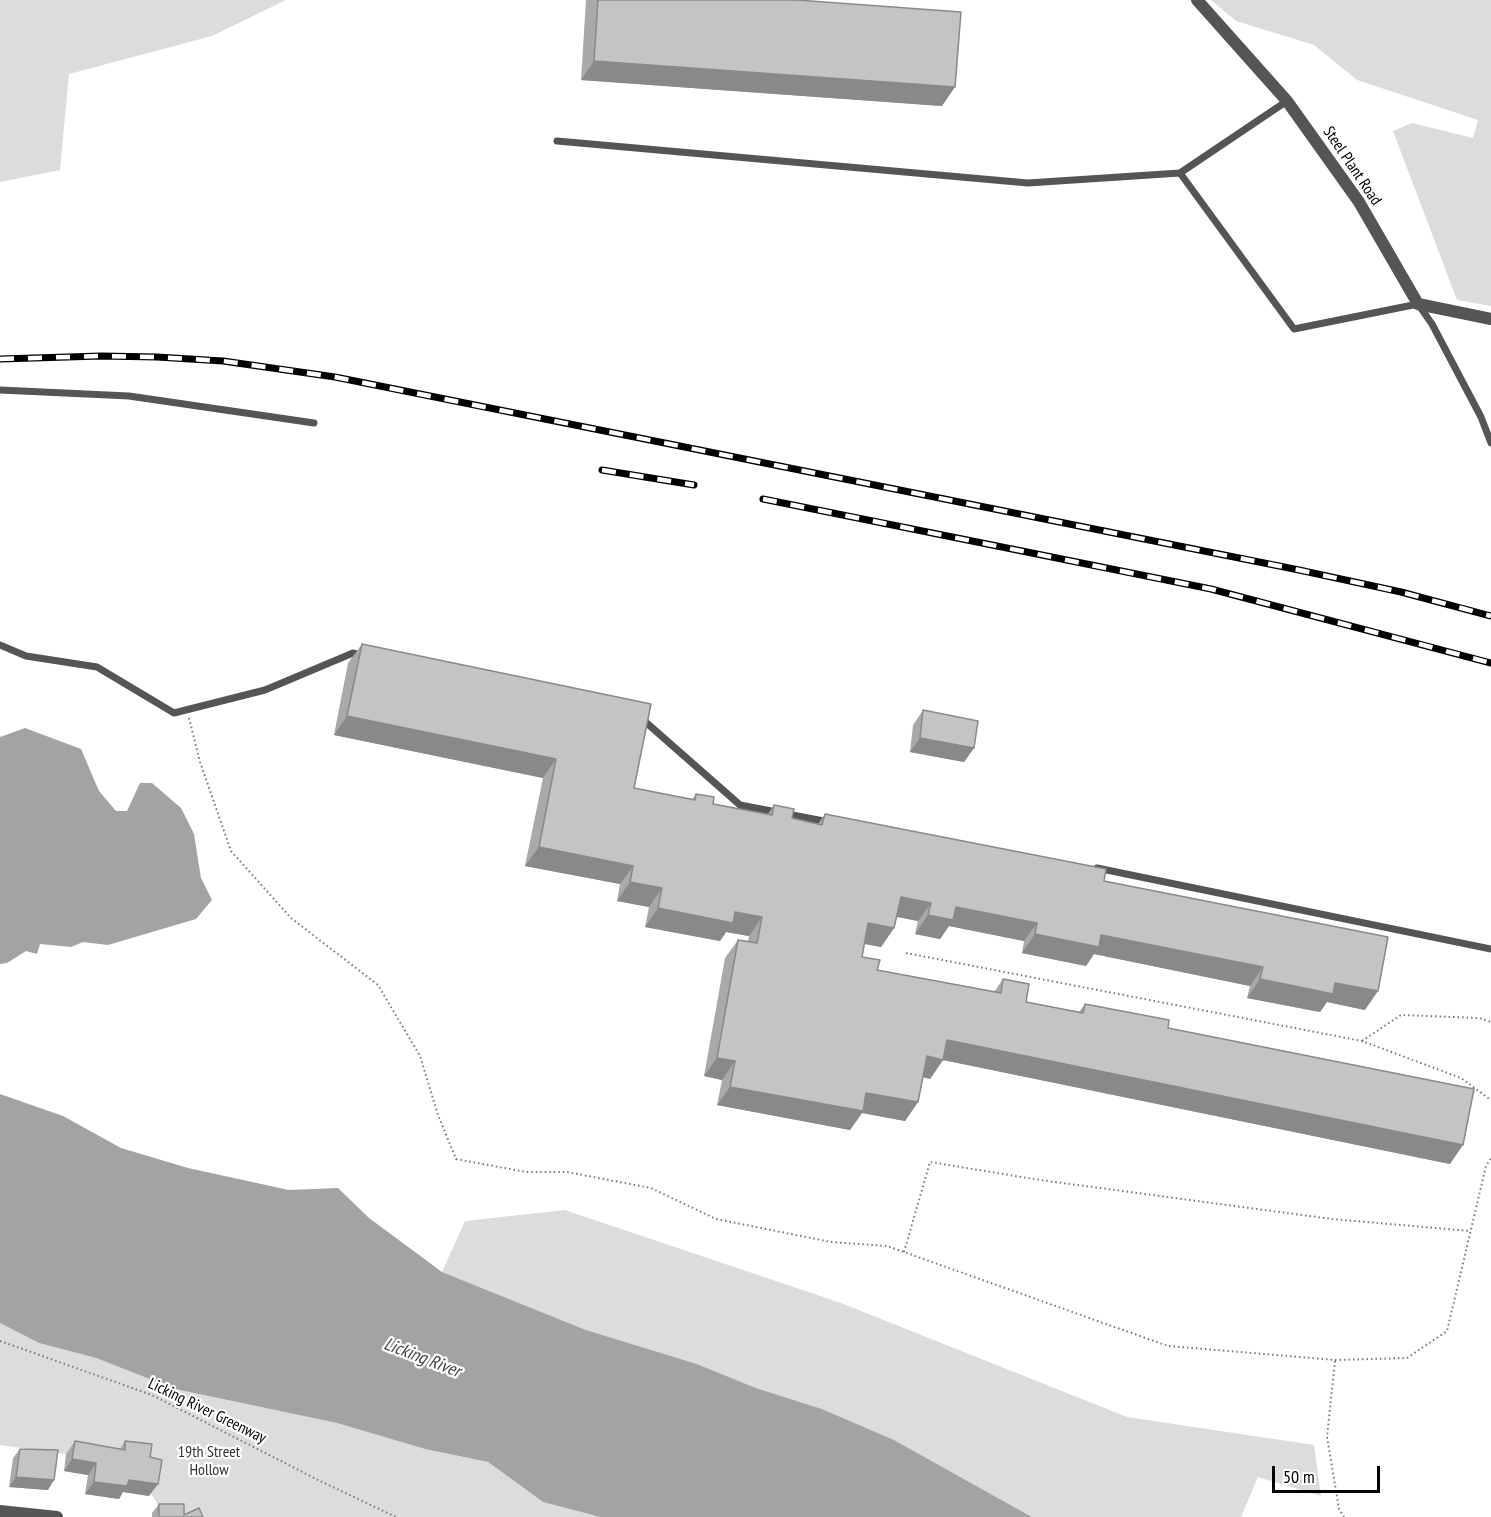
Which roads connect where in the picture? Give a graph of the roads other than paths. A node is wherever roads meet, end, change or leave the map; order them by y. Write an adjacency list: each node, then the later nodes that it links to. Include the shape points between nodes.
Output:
1 (1197, 0): 2 (street, Steel Plant Road)
2 (1287, 101): 4 (lane); 5 (street, Steel Plant Road, via 1359,202)
3 (557, 141): 4 (lane, via 1028,183)
4 (1180, 173): 5 (lane, via 1294,329)
5 (1419, 304): 6 (street); 9 (lane, via 1481,417)
6 (1491, 319)
7 (0, 390): 8 (lane, via 129,396)
8 (315, 423)
9 (1491, 443)
10 (0, 645): 11 (lane, via 26,656 97,667 174,713 265,690 353,653)
11 (364, 656)
12 (638, 715): 13 (lane, via 740,805)
13 (842, 823)
14 (1084, 865): 15 (lane)
15 (1491, 949)
16 (0, 1511): 17 (street)
17 (57, 1517)

